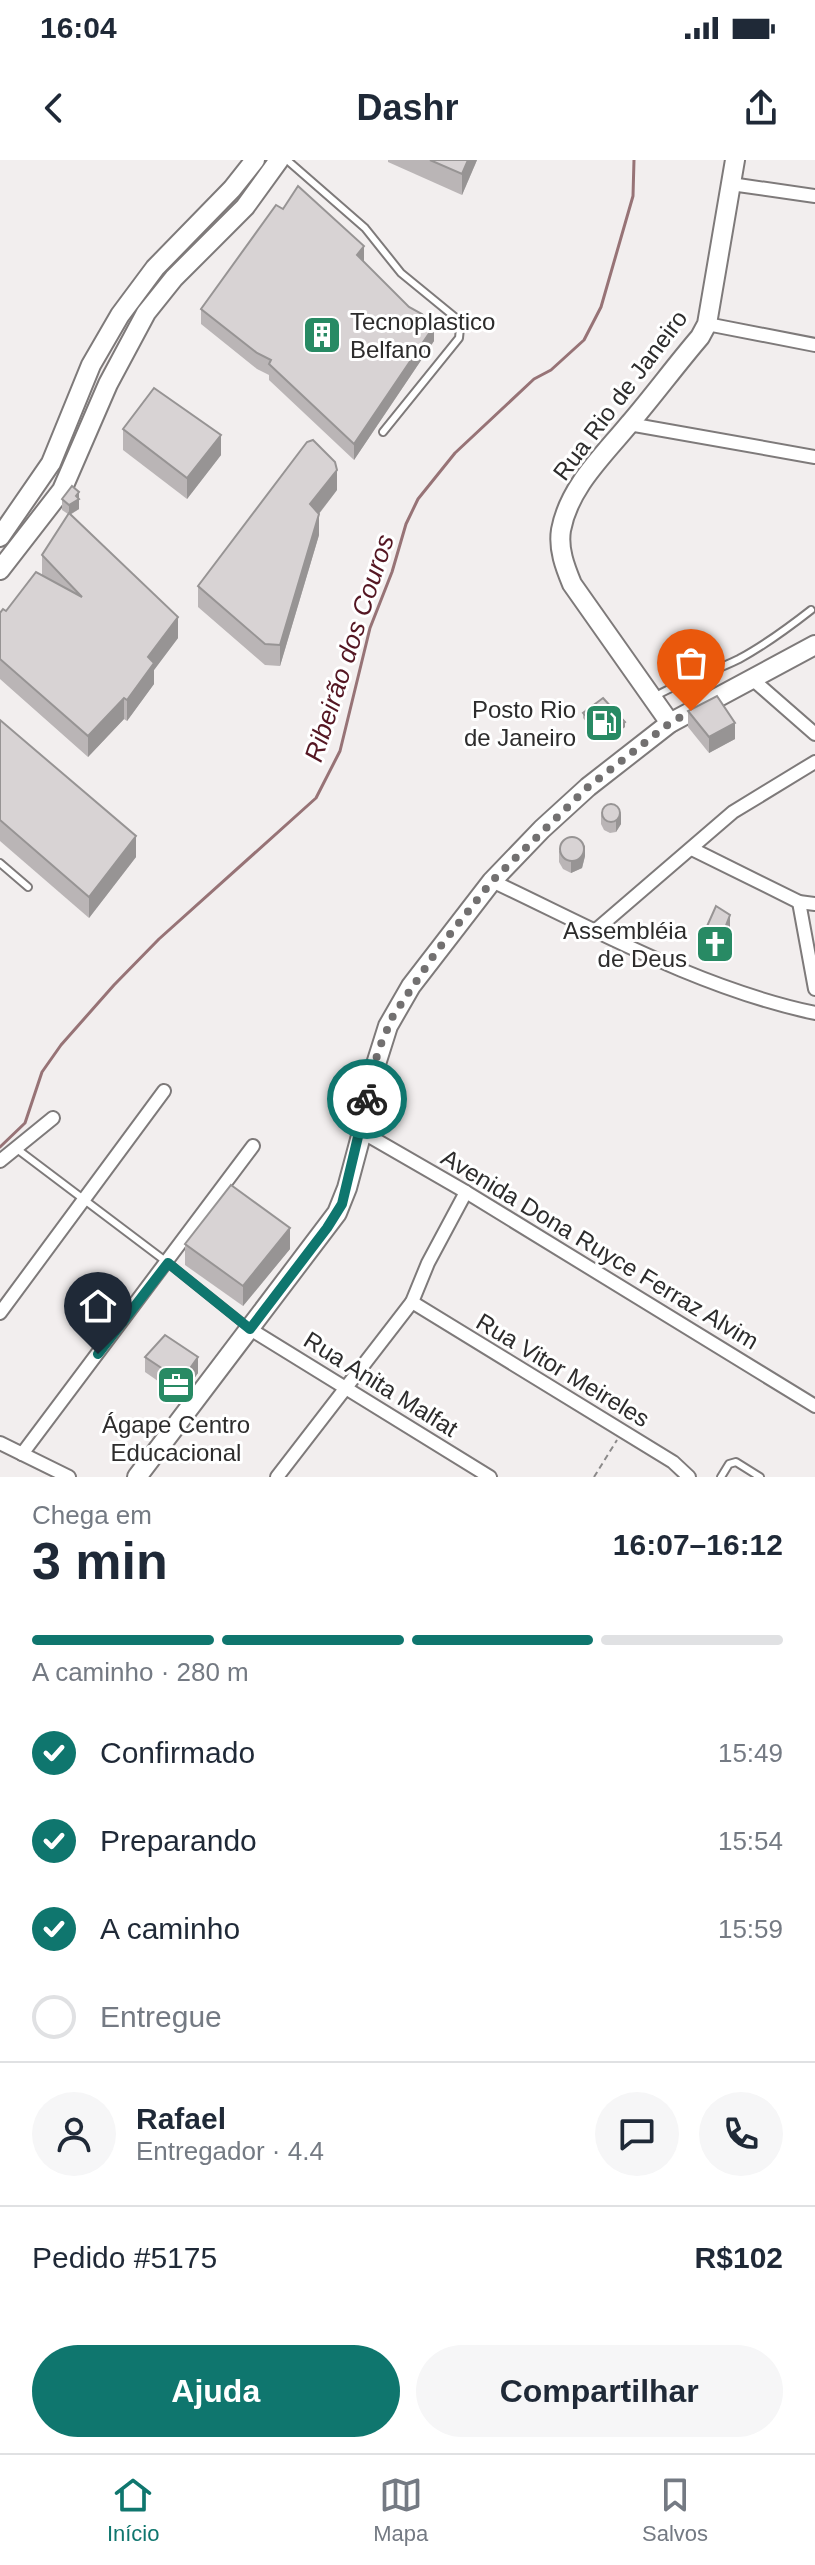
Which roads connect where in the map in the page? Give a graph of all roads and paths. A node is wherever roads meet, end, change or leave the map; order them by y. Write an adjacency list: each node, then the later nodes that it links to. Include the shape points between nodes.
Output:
1 (255, 160): 11 (main road, via 155,268 114,323 51,463)
2 (735, 160): 4 (main road, Rua Rio de Janeiro)
3 (275, 162): 9 (lane, via 365,228 401,273 456,318 459,338); 12 (main road, via 245,207 146,313 62,490)
4 (731, 184): 5 (street); 6 (main road, Rua Rio de Janeiro)
5 (815, 196)
6 (707, 324): 7 (street); 8 (main road, Rua Rio de Janeiro)
7 (815, 345)
8 (629, 424): 10 (street); 16 (main road, Rua Rio de Janeiro, via 586,475 568,507 560,545 572,584)
9 (383, 432)
10 (815, 457)
11 (0, 537)
12 (0, 570)
13 (811, 610): 16 (lane, via 738,659)
14 (815, 645): 15 (main road)
15 (751, 678): 17 (main road); 18 (street)
16 (653, 698): 17 (main road, Rua Rio de Janeiro)
17 (670, 723): 22 (main road, via 588,787)
18 (815, 734)
19 (815, 762): 20 (street, via 733,812)
20 (692, 849): 24 (street); 26 (street)
21 (0, 863): 23 (lane)
22 (492, 881): 26 (street); 31 (main road, via 418,977 388,1026)
23 (28, 887)
24 (799, 902): 25 (street); 27 (street)
25 (815, 904)
26 (597, 929): 28 (street, via 724,988)
27 (815, 989)
28 (815, 1013)
29 (164, 1091): 36 (street)
30 (53, 1118): 33 (street)
31 (362, 1132): 35 (street, Avenida Dona Ruyce Ferraz Alvim); 40 (main road, via 337,1213)
32 (253, 1146): 37 (street)
33 (17, 1149): 34 (street); 36 (lane)
34 (0, 1161)
35 (466, 1192): 38 (street); 42 (street, Avenida Dona Ruyce Ferraz Alvim)
36 (82, 1198): 37 (lane); 39 (street)
37 (168, 1263): 40 (lane); 45 (street)
38 (412, 1302): 41 (street); 43 (street, Rua Vitor Meireles)
39 (0, 1313)
40 (250, 1329): 41 (street, Rua Anita Malfat); 48 (main road)
41 (344, 1388): 46 (street); 49 (street, Rua Anita Malfat)
42 (815, 1406)
43 (622, 1432): 50 (path); 51 (street, Rua Vitor Meireles)
44 (0, 1443): 45 (street)
45 (22, 1454): 47 (street)
46 (281, 1476)
47 (69, 1477)
48 (137, 1477)
49 (490, 1477)
50 (594, 1477)
51 (689, 1477)
52 (721, 1477): 53 (lane, via 736,1462)
53 (760, 1477)

